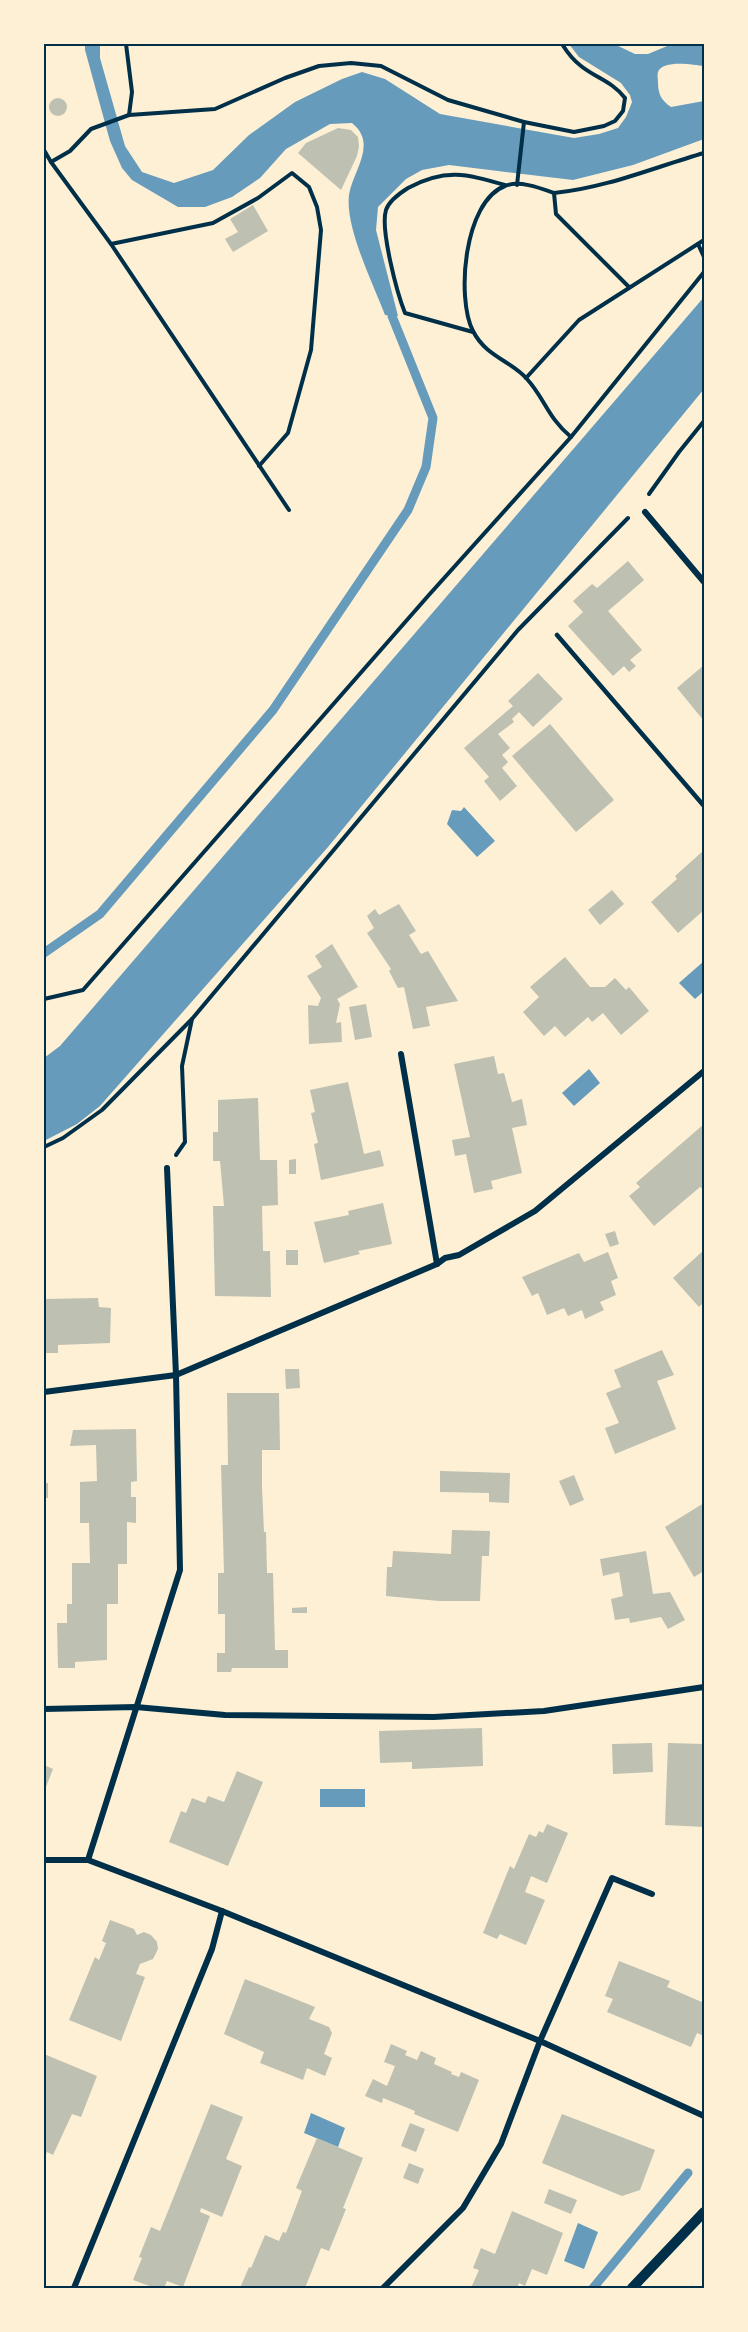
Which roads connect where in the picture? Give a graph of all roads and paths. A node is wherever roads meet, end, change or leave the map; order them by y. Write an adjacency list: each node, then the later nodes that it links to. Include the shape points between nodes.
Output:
1 (126, 44): 3 (path, via 132,92)
2 (562, 44): 4 (path, via 582,68 617,87 625,98 623,111 604,126 574,132)
3 (129, 115): 4 (path, via 216,109 319,66 351,63 381,66 448,100); 7 (path, via 91,129 70,151)
4 (524, 122): 8 (path)
5 (44, 150): 7 (path)
6 (705, 153): 10 (path, via 632,176)
7 (51, 162): 12 (path)
8 (517, 184): 9 (path); 10 (path)
9 (505, 186): 17 (path, via 483,205 467,250 465,308); 17 (path, via 468,175 444,174 400,193 385,215 398,295 405,313)
10 (554, 193): 16 (path, via 556,214)
11 (705, 240): 13 (path)
12 (111, 244): 21 (path); 21 (path, via 213,223 292,173 309,187 321,230 311,350 288,433)
13 (698, 244): 14 (path); 16 (path)
14 (705, 257)
15 (705, 272): 20 (path)
16 (629, 287): 18 (path, via 579,320)
17 (473, 332): 18 (path, via 493,355)
18 (526, 378): 20 (path, via 557,426)
19 (705, 421): 22 (path)
20 (571, 437): 29 (path, via 83,990)
21 (259, 466): 23 (path)
22 (645, 501)
23 (289, 510)
24 (645, 512): 26 (street)
25 (629, 517): 30 (path, via 518,630)
26 (705, 582)
27 (558, 635): 28 (lane)
28 (705, 806)
29 (44, 999)
30 (192, 1019): 33 (path, via 102,1110); 34 (path, via 183,1066 185,1142)
31 (401, 1054): 35 (street)
32 (705, 1071): 35 (street, via 536,1210)
33 (44, 1147)
34 (167, 1168): 36 (street)
35 (437, 1264): 36 (street)
36 (176, 1375): 37 (street); 39 (street, via 180,1570)
37 (44, 1392)
38 (705, 1688): 39 (street, via 544,1711 434,1717 225,1715)
39 (136, 1707): 40 (street); 42 (street)
40 (44, 1709)
41 (44, 1860): 42 (street)
42 (88, 1860): 44 (street)
43 (652, 1893): 45 (street, via 612,1878)
44 (222, 1911): 45 (street); 48 (street, via 212,1949)
45 (540, 2041): 46 (street); 49 (street, via 501,2144 463,2208)
46 (705, 2116)
47 (705, 2212): 50 (street)
48 (74, 2289)
49 (383, 2289)
50 (632, 2289)

